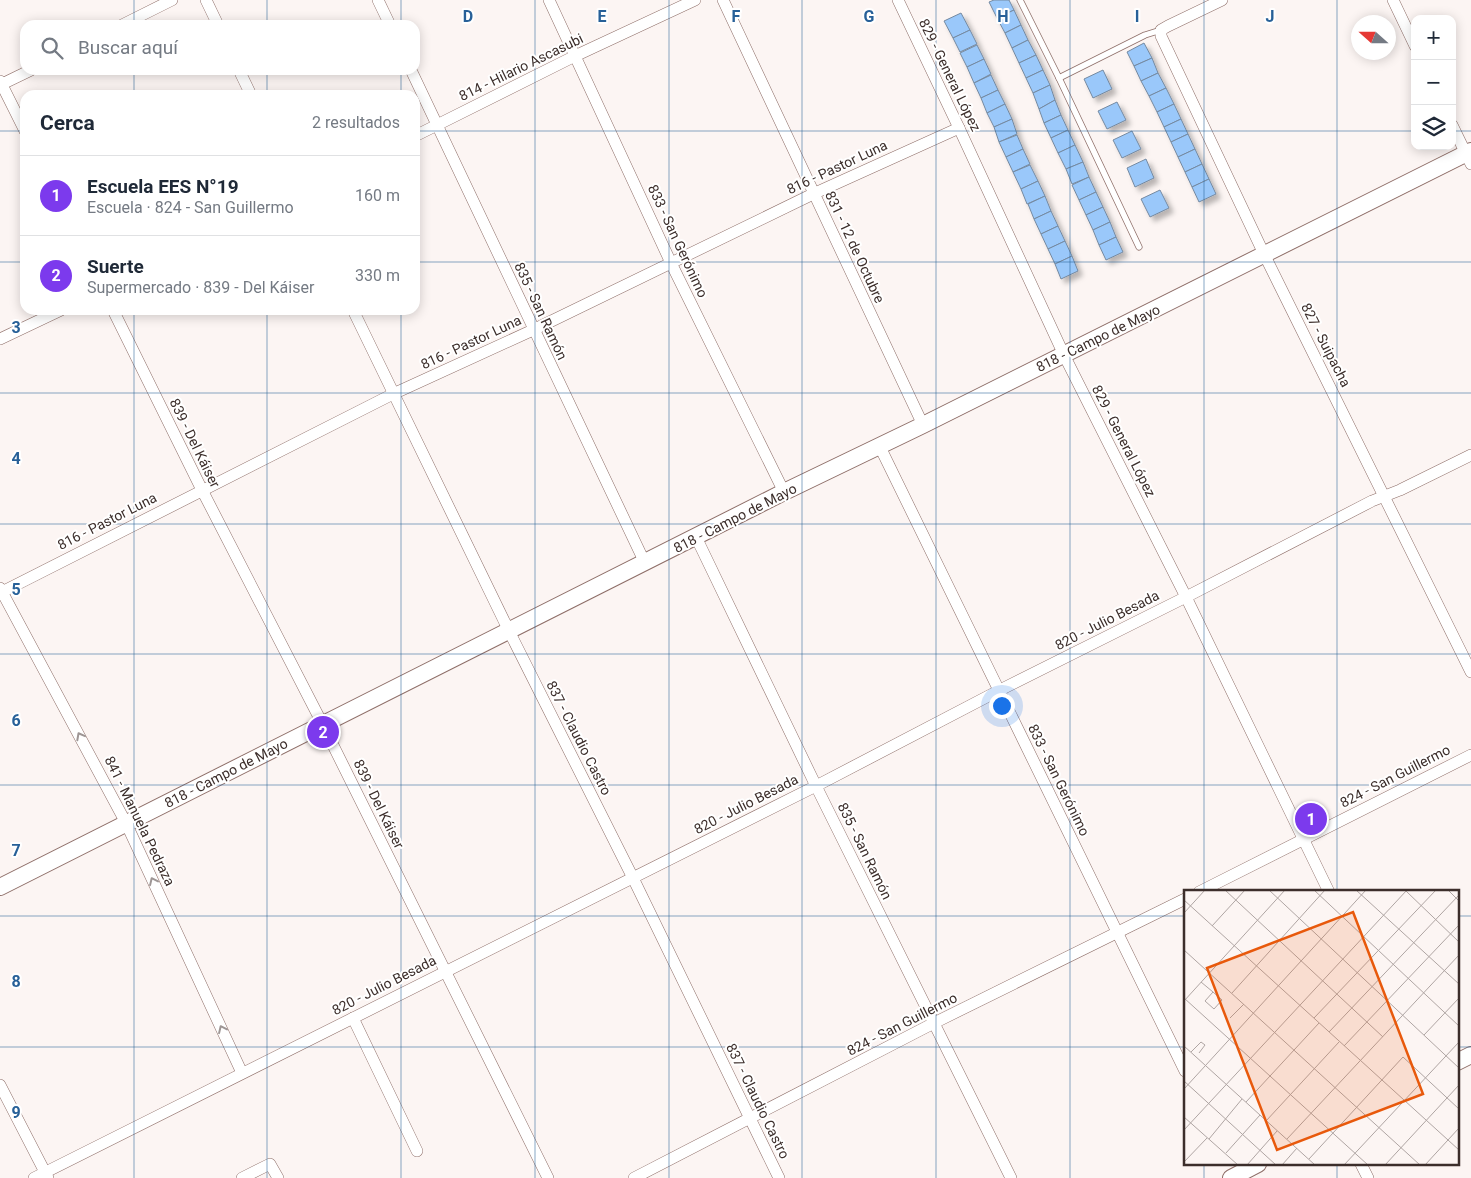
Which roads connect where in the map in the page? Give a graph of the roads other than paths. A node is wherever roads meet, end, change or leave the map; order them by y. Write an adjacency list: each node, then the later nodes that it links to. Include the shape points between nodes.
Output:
1 (172, 0): 11 (street)
2 (206, 0): 12 (street)
3 (378, 0): 13 (street)
4 (549, 0): 16 (street, 833 - San Gerónimo)
5 (695, 0): 16 (street, 814 - Hilario Ascasubi)
6 (723, 0): 29 (street, 831 - 12 de Octubre)
7 (898, 0): 25 (street, 829 - General López)
8 (1020, 0): 20 (lane)
9 (1222, 0): 14 (street)
10 (1393, 0): 15 (street)
11 (132, 20)
12 (216, 20)
13 (388, 20)
14 (1161, 30): 20 (lane, via 1144,35); 31 (street, 827 - Suipacha, via 1161,36)
15 (1411, 38)
16 (575, 56): 24 (street, 814 - Hilario Ascasubi); 32 (street, 833 - San Gerónimo)
17 (20, 75): 21 (street)
18 (241, 75): 22 (street)
19 (413, 75): 24 (street, 835 - San Ramón)
20 (1059, 78): 30 (lane)
21 (1, 84): 23 (street)
22 (249, 90)
23 (20, 121)
24 (437, 125): 27 (street, 814 - Hilario Ascasubi); 36 (street, 835 - San Ramón)
25 (959, 128): 29 (street, 816 - Pastor Luna); 38 (street, 829 - General López)
26 (1456, 132): 28 (street)
27 (420, 134)
28 (1469, 156): 31 (street, 818 - Campo de Mayo)
29 (813, 194): 32 (street, 816 - Pastor Luna); 40 (street, 831 - 12 de Octubre)
30 (1139, 247)
31 (1264, 254): 38 (street, 818 - Campo de Mayo); 45 (street, 827 - Suipacha)
32 (671, 263): 36 (street, 816 - Pastor Luna); 44 (street, 833 - San Gerónimo)
33 (51, 315): 37 (street)
34 (115, 315): 43 (street, 839 - Del Káiser)
35 (355, 315): 39 (street, 837 - Claudio Castro)
36 (533, 330): 39 (street, 816 - Pastor Luna); 47 (street, 835 - San Ramón)
37 (0, 340)
38 (1064, 355): 40 (street, 818 - Campo de Mayo); 49 (street, 829 - General López)
39 (393, 394): 43 (street, 816 - Pastor Luna); 50 (street, 837 - Claudio Castro)
40 (923, 425): 41 (street, 818 - Campo de Mayo)
41 (880, 447): 44 (street, 818 - Campo de Mayo); 52 (street, 833 - San Gerónimo)
42 (1471, 455): 45 (street, 820 - Julio Besada)
43 (202, 490): 48 (street, 816 - Pastor Luna); 53 (street, 839 - Del Káiser)
44 (784, 492): 46 (street, 818 - Campo de Mayo)
45 (1384, 496): 49 (street, 820 - Julio Besada); 51 (street, 827 - Suipacha)
46 (696, 537): 47 (street, 818 - Campo de Mayo); 55 (street, 835 - San Ramón)
47 (645, 563): 50 (street, 818 - Campo de Mayo)
48 (1, 591): 56 (street, 841 - Manuela Pedraza, one-way to 48)
49 (1186, 597): 52 (street, 820 - Julio Besada); 57 (street, 829 - General López)
50 (508, 631): 53 (street, 818 - Campo de Mayo); 58 (street, 837 - Claudio Castro)
51 (1471, 672)
52 (1000, 690): 55 (street, 820 - Julio Besada); 63 (street, 833 - San Gerónimo)
53 (323, 725): 56 (street, 818 - Campo de Mayo); 64 (street, 839 - Del Káiser)
54 (1471, 755): 57 (street, 824 - San Guillermo)
55 (816, 786): 58 (street, 820 - Julio Besada); 66 (street, 835 - San Ramón)
56 (126, 823): 59 (street, 818 - Campo de Mayo); 70 (street, 841 - Manuela Pedraza, one-way to 56)
57 (1304, 839): 60 (street, 824 - San Guillermo); 61 (street, 829 - General López)
58 (633, 878): 64 (street, 820 - Julio Besada); 72 (street, 837 - Claudio Castro)
59 (0, 886)
60 (1203, 890)
61 (1328, 890)
62 (1184, 899): 63 (street, 824 - San Guillermo)
63 (1116, 933): 66 (street, 824 - San Guillermo); 69 (street, 833 - San Gerónimo)
64 (445, 971): 65 (street, 820 - Julio Besada); 81 (street, 839 - Del Káiser)
65 (353, 1018): 70 (street, 820 - Julio Besada); 73 (street)
66 (934, 1024): 72 (street, 824 - San Guillermo); 84 (street, 835 - San Ramón)
67 (1471, 1055): 68 (street)
68 (1458, 1062)
69 (1184, 1070)
70 (242, 1073): 77 (street, 820 - Julio Besada)
71 (0, 1085): 77 (street)
72 (750, 1119): 82 (street, 824 - San Guillermo); 83 (street, 837 - Claudio Castro)
73 (416, 1151)
74 (1252, 1166): 76 (street)
75 (1362, 1166): 85 (street)
76 (1233, 1173)
77 (46, 1175): 78 (street, 820 - Julio Besada)
78 (34, 1178)
79 (242, 1178): 80 (street, via 270,1164)
80 (278, 1178)
81 (548, 1178)
82 (634, 1178)
83 (780, 1178)
84 (1010, 1178)
85 (1368, 1178)

